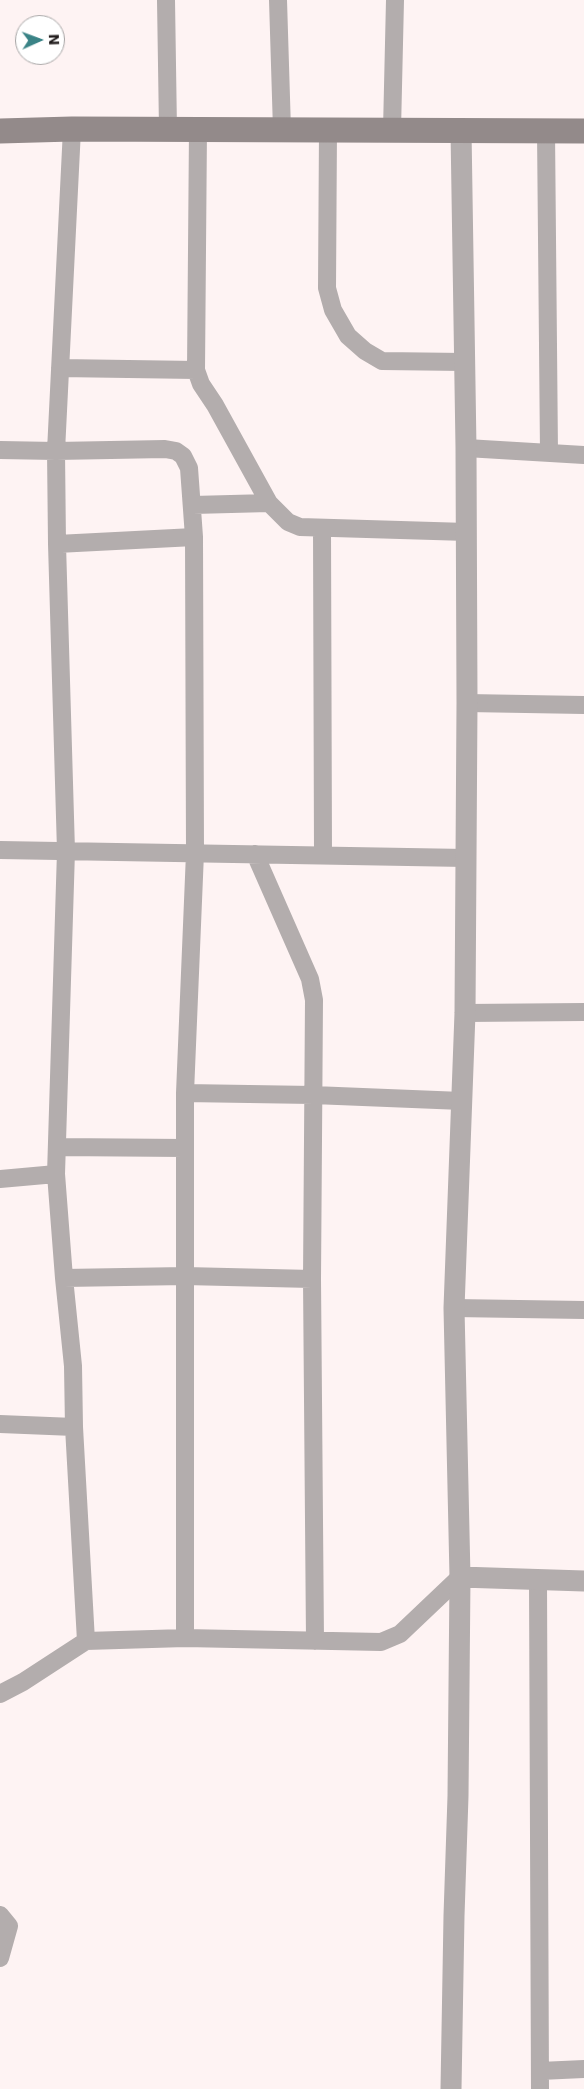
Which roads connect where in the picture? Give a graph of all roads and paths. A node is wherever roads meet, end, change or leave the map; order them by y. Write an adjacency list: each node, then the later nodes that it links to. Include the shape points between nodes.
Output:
1 (166, 0): 5 (street)
2 (278, 0): 7 (street)
3 (394, 0): 9 (street)
4 (72, 129): 5 (main road); 11 (main road); 15 (street)
5 (168, 129): 6 (main road)
6 (198, 129): 7 (main road); 16 (street)
7 (282, 130): 8 (main road)
8 (328, 130): 9 (main road); 14 (street, via 327,288 333,310 348,336 382,361)
9 (392, 130): 10 (main road)
10 (461, 130): 12 (main road); 14 (street)
11 (0, 131)
12 (546, 131): 13 (main road); 20 (street)
13 (584, 131)
14 (464, 362): 17 (street)
15 (60, 368): 16 (street); 19 (street)
16 (196, 370): 22 (street)
17 (466, 448): 20 (street); 25 (street)
18 (0, 450): 19 (street)
19 (56, 451): 23 (street, via 176,451 183,456 189,468); 27 (street)
20 (549, 453): 21 (street)
21 (584, 455)
22 (269, 503): 23 (street); 24 (street, via 288,522 300,527)
23 (193, 505): 26 (street)
24 (322, 528): 25 (street); 34 (street)
25 (467, 532): 28 (street)
26 (194, 537): 27 (street); 32 (street)
27 (57, 544): 31 (street)
28 (467, 703): 29 (street); 35 (street)
29 (584, 705)
30 (0, 850): 31 (street)
31 (66, 851): 32 (street); 41 (street)
32 (195, 853): 33 (street); 38 (street)
33 (255, 854): 34 (street); 39 (street, via 310,978 314,1000)
34 (323, 855): 35 (street)
35 (466, 858): 37 (street)
36 (584, 1012): 37 (street)
37 (465, 1013): 40 (street)
38 (185, 1093): 39 (street); 42 (street)
39 (313, 1095): 40 (street); 47 (street)
40 (462, 1101): 48 (street)
41 (56, 1147): 42 (street); 43 (street)
42 (185, 1148): 45 (street)
43 (56, 1174): 44 (street); 46 (street)
44 (0, 1179)
45 (185, 1276): 46 (street); 47 (street); 55 (street)
46 (64, 1278): 51 (street, via 73,1366)
47 (312, 1279): 57 (street)
48 (454, 1308): 49 (street); 52 (street)
49 (584, 1310)
50 (0, 1424): 51 (street)
51 (74, 1427): 56 (street)
52 (460, 1577): 53 (street); 57 (street, via 400,1634 381,1642); 63 (street)
53 (538, 1581): 54 (street); 62 (street)
54 (584, 1581)
55 (185, 1638): 56 (street); 57 (street)
56 (86, 1641): 58 (street, via 30,1678)
57 (315, 1641)
58 (2, 1689)
59 (0, 1915): 60 (street, via 9,1926)
60 (0, 1958)
61 (584, 2069): 62 (street)
62 (540, 2071): 64 (street)
63 (451, 2089)
64 (540, 2089)

